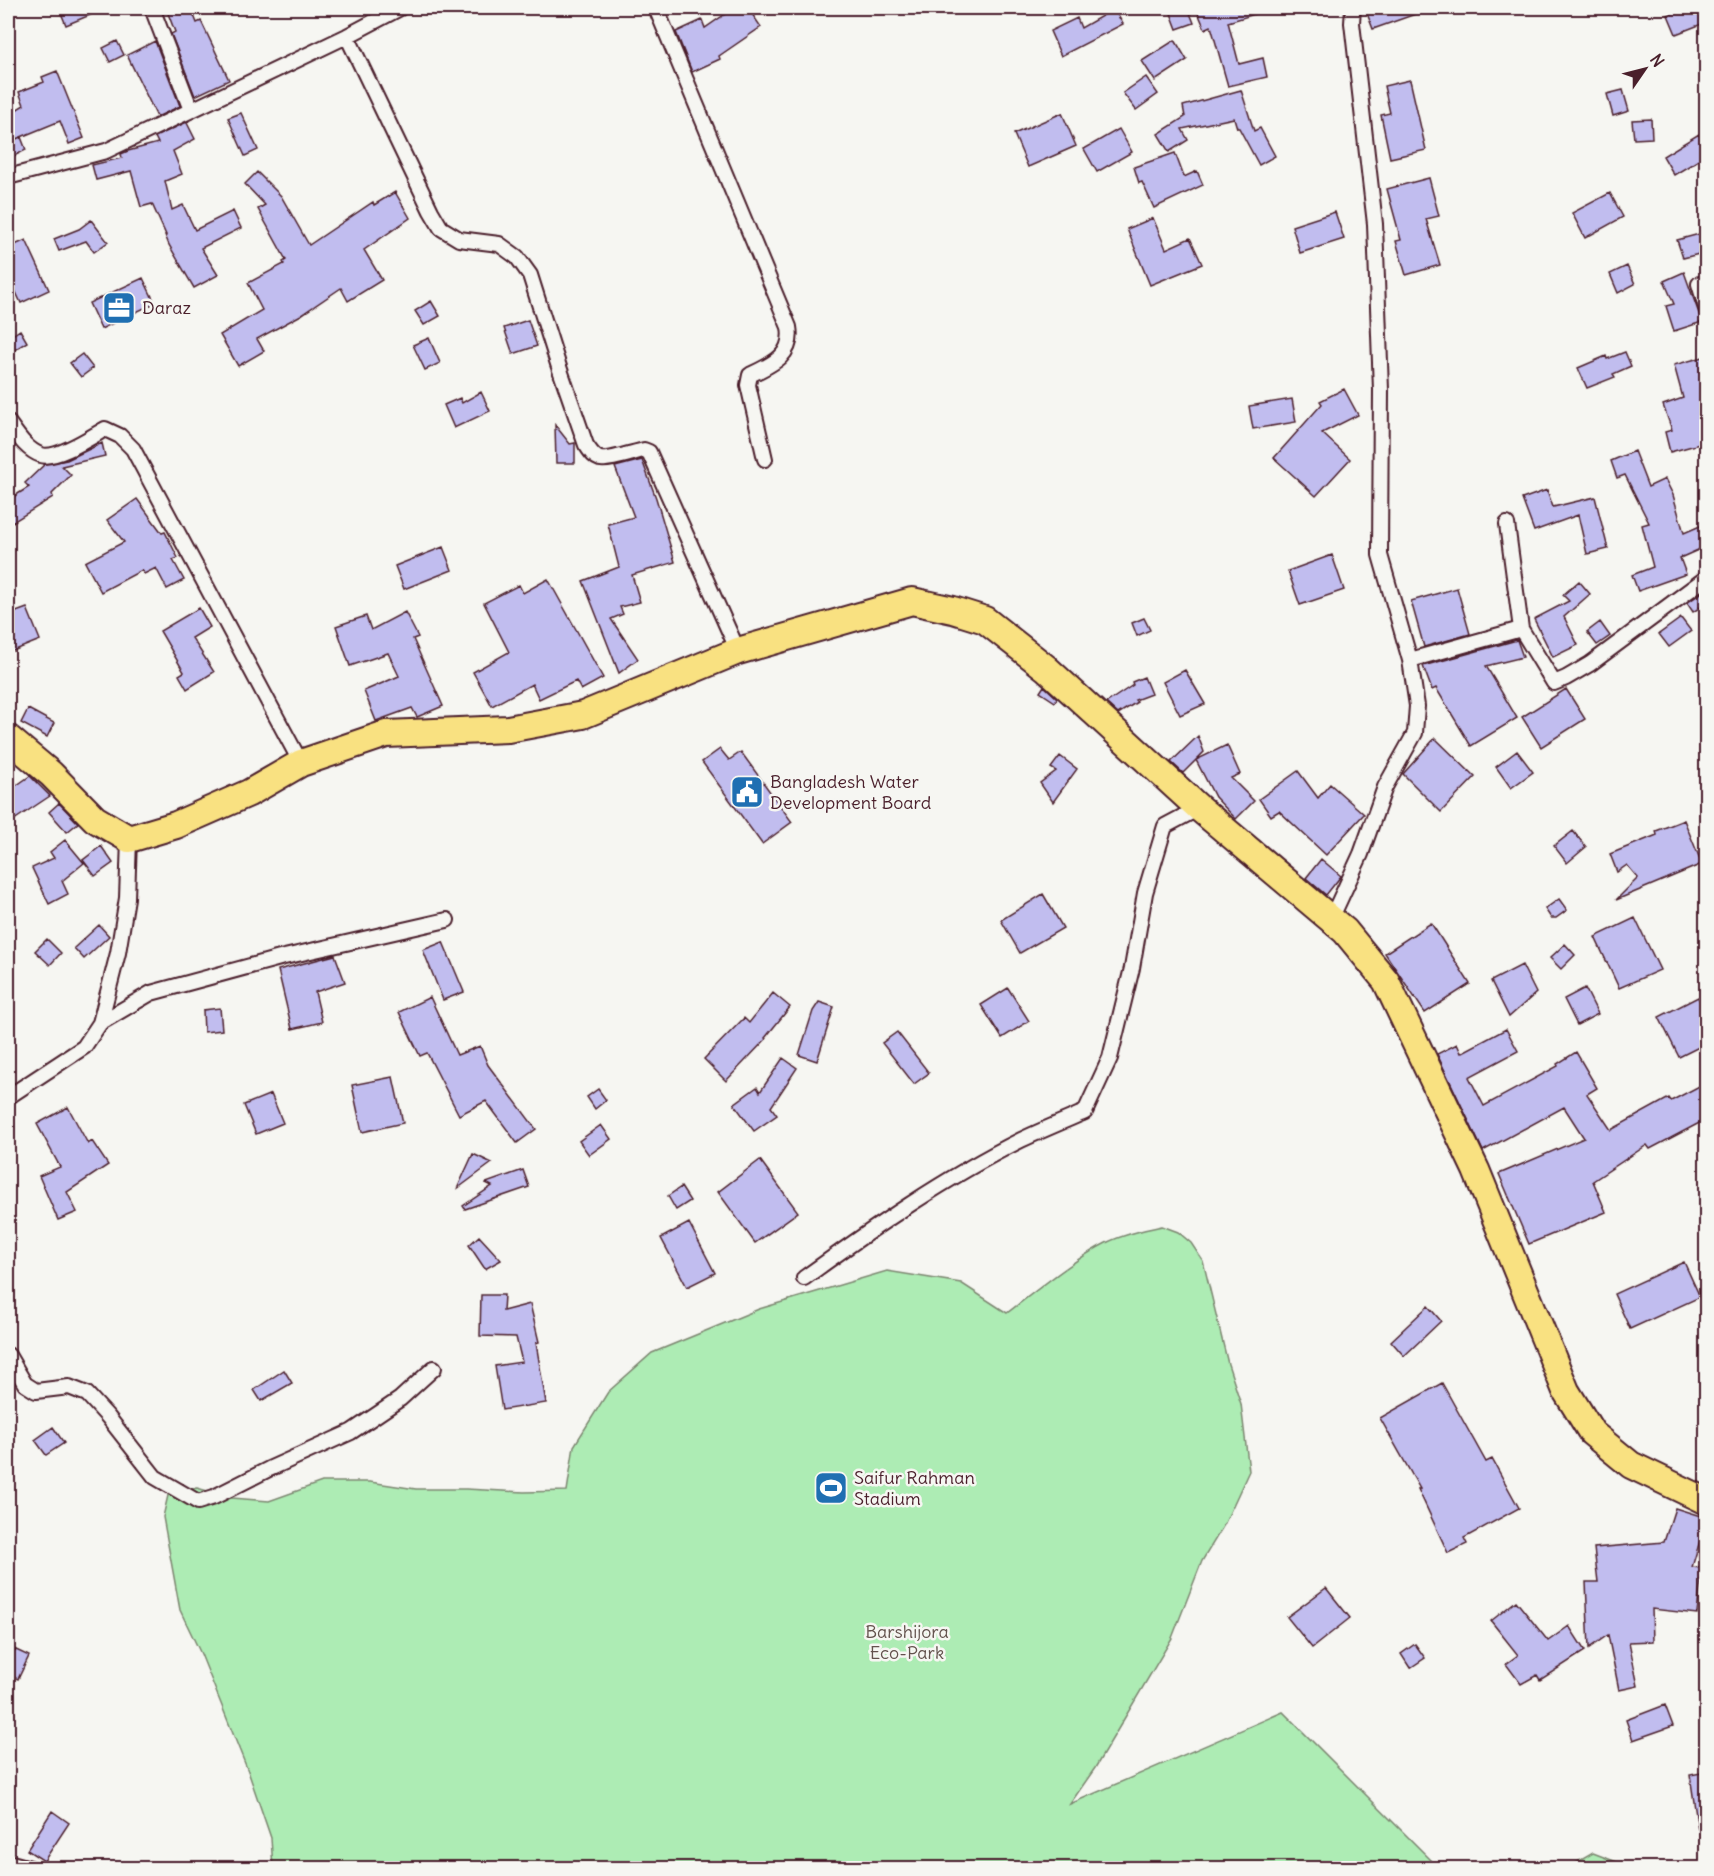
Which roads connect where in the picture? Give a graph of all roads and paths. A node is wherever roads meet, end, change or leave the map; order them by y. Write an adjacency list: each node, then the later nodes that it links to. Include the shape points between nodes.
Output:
1 (153, 8): 6 (street)
2 (400, 8): 5 (street)
3 (656, 8): 11 (street, via 789,327 791,340 783,356 750,375 748,385)
4 (1353, 8): 16 (street, via 1375,224 1382,390 1380,555)
5 (347, 36): 6 (street); 15 (street, via 441,228 459,239 499,244 518,257 530,275 592,454 607,459 649,452)
6 (191, 110): 7 (street, via 106,151)
7 (8, 177)
8 (1699, 284): 9 (street)
9 (1707, 307)
10 (8, 422): 18 (street, via 23,442 41,455 57,454 105,429 120,436 133,449)
11 (765, 459)
12 (1507, 524): 14 (street)
13 (1707, 578): 14 (street, via 1590,664 1554,683)
14 (1521, 629): 16 (street)
15 (738, 651): 18 (highway, via 583,715 508,729 386,734); 19 (highway, via 912,600 985,620 1046,668)
16 (1410, 660): 21 (street, via 1418,706 1415,733 1385,787 1361,854)
17 (8, 738): 20 (highway, via 95,819)
18 (301, 763): 20 (highway, via 249,793 176,825)
19 (1199, 808): 21 (highway); 25 (street, via 1165,826 1145,893 1110,1058 1084,1112 1021,1140 938,1187)
20 (129, 839): 23 (street, via 124,920)
21 (1331, 919): 28 (highway, via 1386,981 1476,1170 1566,1391 1592,1433 1631,1465)
22 (447, 920): 23 (street, via 280,958 151,993)
23 (100, 1023): 24 (street, via 84,1047)
24 (8, 1097)
25 (804, 1278)
26 (8, 1355): 27 (street, via 25,1384 36,1391 69,1387 87,1394 155,1477 198,1502 351,1432 400,1399)
27 (434, 1368)
28 (1707, 1501)
29 (8, 1862): 30 (street)
30 (30, 1869)

